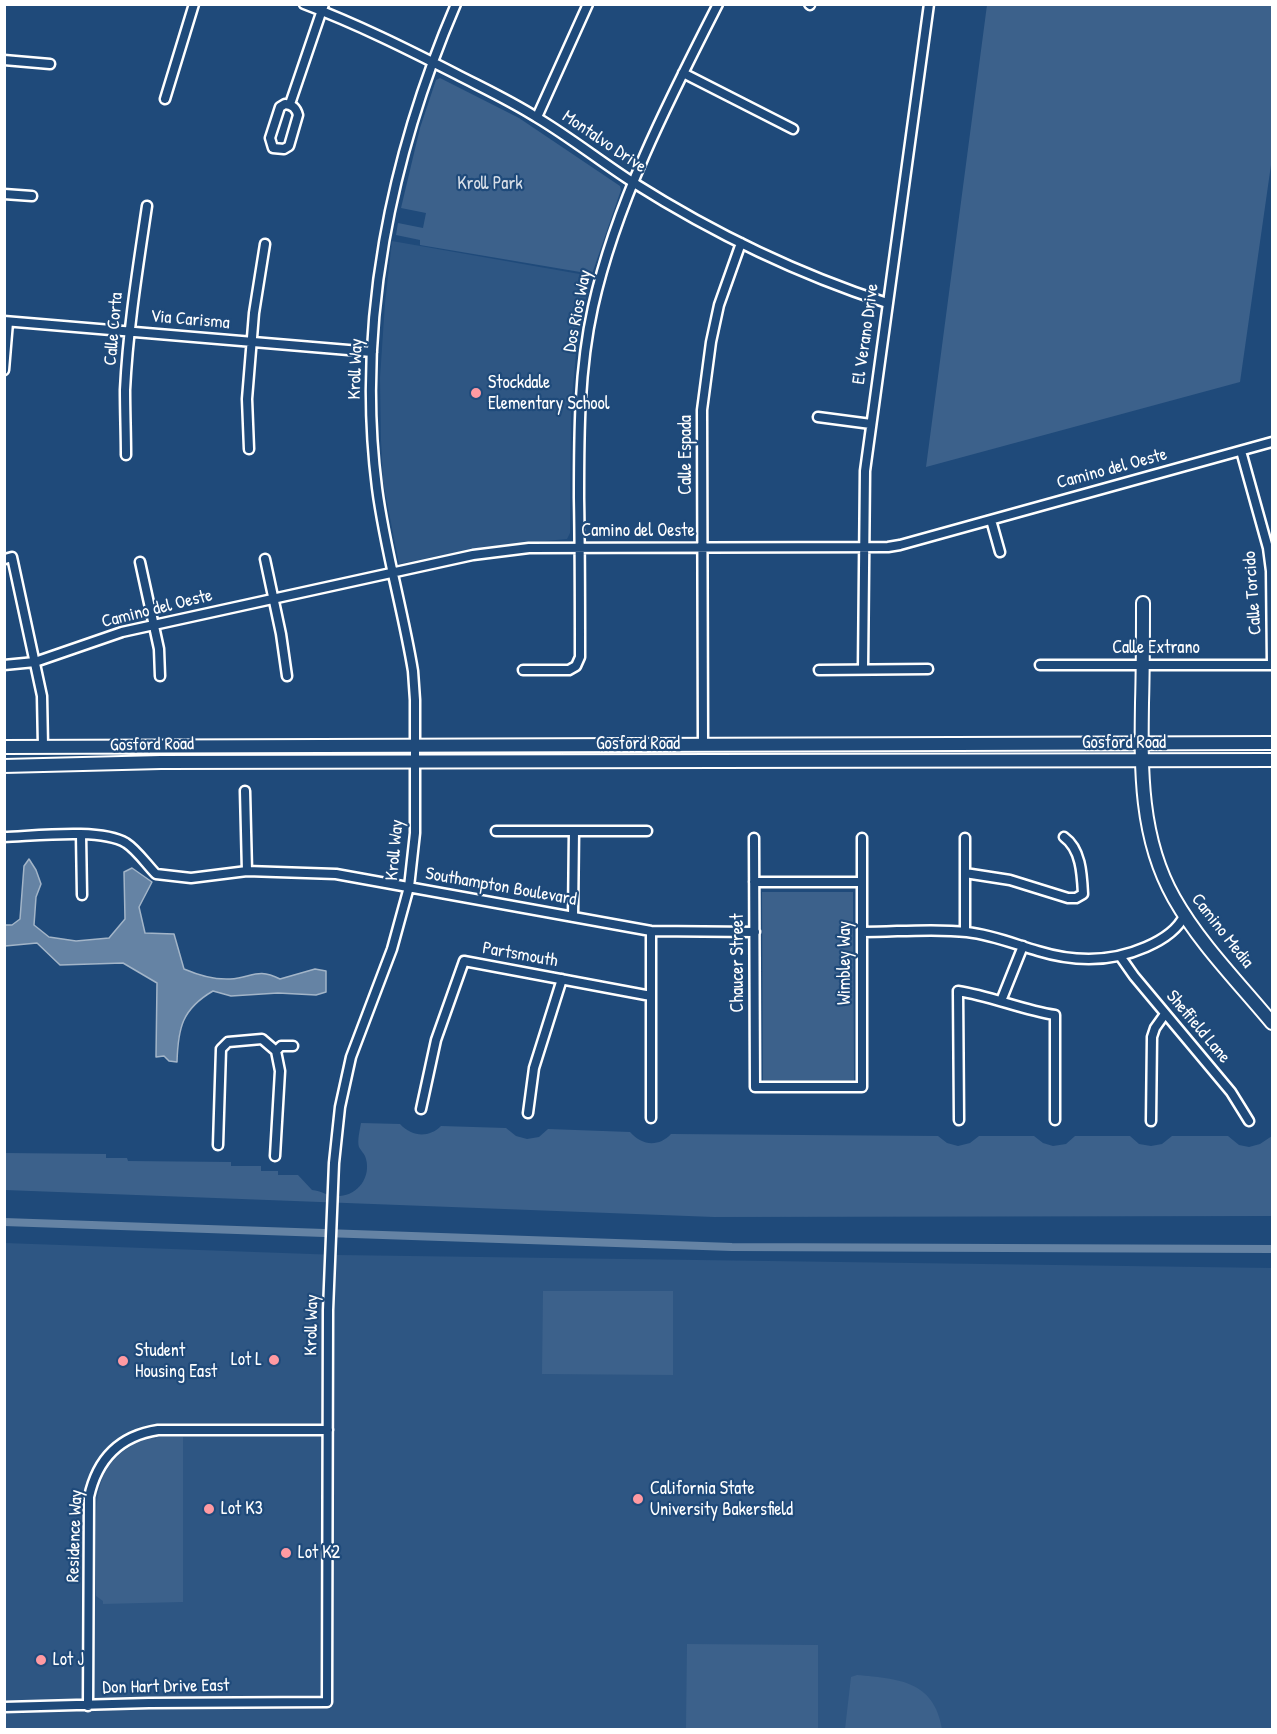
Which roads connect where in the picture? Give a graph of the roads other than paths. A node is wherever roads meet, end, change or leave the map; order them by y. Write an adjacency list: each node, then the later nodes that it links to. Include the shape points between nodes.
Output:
1 (194, 4): 12 (street)
2 (304, 4): 7 (street, Montalvo Drive)
3 (456, 4): 9 (street, Kroll Way)
4 (588, 4): 14 (street)
5 (718, 4): 11 (street, Dos Rios Way)
6 (929, 4): 22 (street, El Verano Drive)
7 (322, 8): 9 (street, Montalvo Drive); 13 (street)
8 (4, 60): 10 (street)
9 (432, 62): 14 (street, Montalvo Drive); 26 (street, Kroll Way, via 393,196)
10 (50, 64)
11 (683, 73): 15 (street); 16 (street, Dos Rios Way)
12 (165, 99)
13 (290, 105): 13 (street, via 280,107 270,138 273,148 289,146 298,115)
14 (537, 117): 16 (street, Montalvo Drive)
15 (793, 129)
16 (633, 183): 20 (street, Montalvo Drive); 36 (street, Dos Rios Way, via 603,266 587,340 580,404)
17 (4, 194): 18 (street)
18 (32, 196)
19 (147, 206): 24 (street, Calle Corta)
20 (741, 243): 22 (street, Montalvo Drive); 37 (street, Calle Espada, via 719,305 705,376)
21 (265, 244): 25 (street)
22 (887, 303): 29 (street, El Verano Drive)
23 (6, 322): 24 (street, Via Carisma); 27 (street)
24 (130, 332): 25 (street, Via Carisma); 33 (street, Calle Corta, via 125,392)
25 (252, 342): 26 (street, Via Carisma); 31 (street, via 247,399)
26 (372, 352): 42 (street, Kroll Way, via 374,458)
27 (4, 370)
28 (818, 417): 29 (street)
29 (871, 424): 35 (street, El Verano Drive)
30 (1272, 442): 32 (street, Camino del Oeste)
31 (249, 449)
32 (1241, 451): 34 (street, Camino del Oeste); 50 (street, Calle Torcido, via 1268,548)
33 (126, 455)
34 (991, 520): 35 (street, Camino del Oeste, via 900,545); 38 (street)
35 (863, 547): 37 (street, Camino del Oeste); 52 (street, El Verano Drive)
36 (580, 548): 37 (street, Camino del Oeste); 42 (street, Camino del Oeste, via 501,551); 54 (street, Dos Rios Way, via 580,657 576,666 569,670)
37 (702, 548): 59 (street, Calle Espada)
38 (1000, 552)
39 (5, 559): 46 (street, via 12,558)
40 (265, 559): 43 (street)
41 (140, 562): 45 (street)
42 (393, 572): 43 (street, Camino del Oeste); 58 (street, Kroll Way, via 413,671)
43 (273, 598): 45 (street, Camino del Oeste); 56 (street)
44 (1143, 603): 49 (main road, Camino Media)
45 (154, 625): 46 (street, Camino del Oeste, via 114,634); 55 (street)
46 (35, 662): 47 (street, Camino del Oeste); 61 (street, via 42,696)
47 (4, 665)
48 (1040, 665): 49 (street, Calle Extrano)
49 (1143, 665): 50 (street, Calle Extrano); 60 (main road, Camino Media)
50 (1272, 665)
51 (819, 669): 52 (street)
52 (863, 669): 53 (street)
53 (928, 669)
54 (523, 670)
55 (160, 676)
56 (287, 676)
57 (1272, 743): 60 (main road, Gosford Road)
58 (415, 745): 59 (main road, Gosford Road); 61 (main road, Gosford Road); 65 (street, Kroll Way)
59 (703, 745): 60 (main road, Gosford Road)
60 (1142, 745): 64 (main road, Camino Media)
61 (43, 746): 62 (main road, Gosford Road)
62 (4, 747)
63 (1272, 760): 64 (main road, Gosford Road)
64 (1142, 761): 65 (main road, Gosford Road); 83 (main road, Camino Media, via 1152,845 1163,877)
65 (416, 762): 66 (main road, Gosford Road); 81 (street, Kroll Way)
66 (4, 766)
67 (245, 791): 77 (street)
68 (496, 831): 69 (street)
69 (574, 831): 70 (street); 84 (street)
70 (647, 831)
71 (81, 835): 72 (street, Southampton Boulevard); 77 (street, Southampton Boulevard, via 111,837 128,844 156,874 191,878); 82 (street)
72 (4, 837)
73 (1064, 837): 78 (street, via 1071,842 1082,875 1083,894 1076,898 1010,880)
74 (754, 838): 79 (street, Chaucer Street)
75 (861, 838): 80 (street, Wimbley Way)
76 (965, 838): 78 (street)
77 (248, 871): 81 (street, Southampton Boulevard, via 336,874)
78 (965, 873): 88 (street)
79 (754, 882): 80 (street); 86 (street, Chaucer Street)
80 (862, 882): 87 (street, Wimbley Way)
81 (409, 887): 84 (street, Southampton Boulevard); 108 (street, Kroll Way, via 398,933 359,1032 345,1082 334,1163)
82 (82, 896)
83 (1184, 916): 90 (street, via 1166,936); 95 (main road, Camino Media)
84 (573, 917): 85 (street, Southampton Boulevard)
85 (651, 931): 86 (street, Southampton Boulevard); 92 (street)
86 (754, 932): 98 (street, Chaucer Street)
87 (862, 932): 88 (street); 98 (street, Wimbley Way, via 862,1087)
88 (965, 932): 89 (street)
89 (1023, 946): 90 (street, via 1076,958); 93 (street)
90 (1120, 956): 94 (street, Sheffield Lane)
91 (562, 979): 92 (street, Partsmouth); 99 (street, Partsmouth, via 464,961 436,1040); 100 (street, via 534,1068)
92 (651, 996): 101 (street)
93 (1001, 1001): 102 (street, via 958,991); 103 (street, via 1054,1016)
94 (1166, 1014): 104 (street, via 1152,1037); 105 (street, Sheffield Lane, via 1232,1092)
95 (1272, 1023)
96 (293, 1046): 97 (street, via 281,1046)
97 (276, 1051): 106 (street, via 262,1039 228,1042 221,1049); 107 (street, via 280,1071)
98 (755, 1087)
99 (421, 1109)
100 (528, 1113)
101 (651, 1118)
102 (958, 1120)
103 (1055, 1120)
104 (1151, 1120)
105 (1249, 1121)
106 (218, 1145)
107 (275, 1156)
108 (328, 1430): 109 (street, Kroll Way); 110 (street, Residence Way, via 158,1430 129,1438 108,1454 94,1477 89,1497)
109 (327, 1702): 110 (street, Don Hart Drive East)
110 (88, 1706): 111 (street, Don Hart Drive East)
111 (4, 1707)

